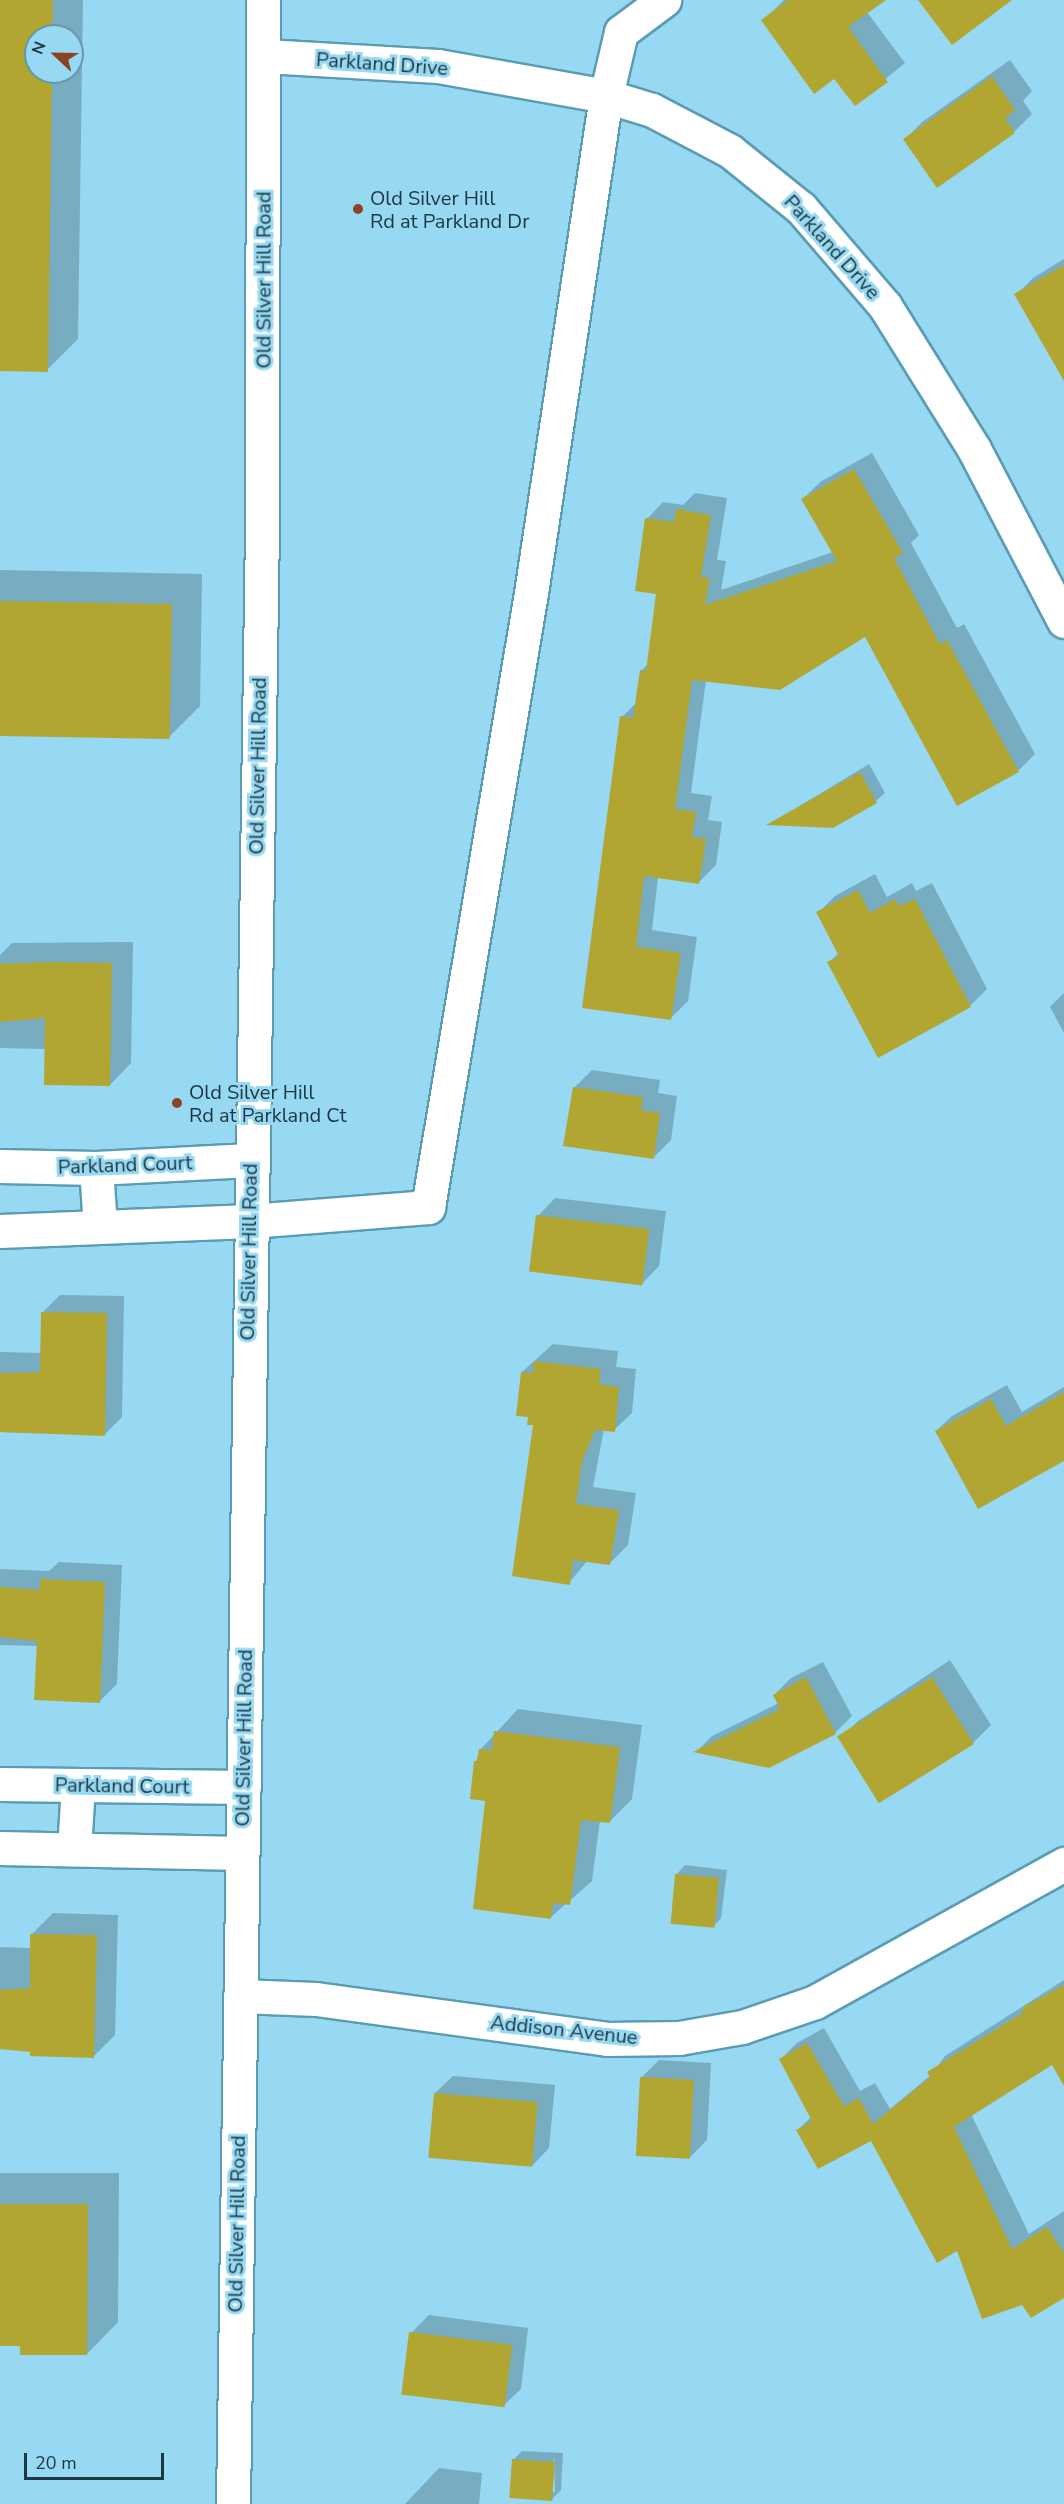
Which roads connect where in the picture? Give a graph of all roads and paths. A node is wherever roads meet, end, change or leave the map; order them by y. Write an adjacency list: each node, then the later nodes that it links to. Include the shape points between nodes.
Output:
1 (263, 0): 3 (street, Old Silver Hill Road)
2 (664, 0): 4 (street, via 621,32)
3 (265, 56): 4 (street, Parkland Drive, via 438,66); 6 (street, Old Silver Hill Road, via 262,542)
4 (606, 96): 5 (street, Parkland Drive, via 652,110 730,151 801,208 836,246 885,306 974,449); 9 (street, via 531,592 428,1207)
5 (1064, 621)
6 (250, 1160): 8 (street, Parkland Court); 9 (street, Old Silver Hill Road)
7 (0, 1166): 8 (street, Parkland Court)
8 (96, 1168): 10 (street)
9 (250, 1221): 10 (street); 14 (street, Old Silver Hill Road)
10 (100, 1227): 11 (street)
11 (0, 1231)
12 (0, 1784): 13 (street, Parkland Court)
13 (78, 1785): 14 (street, Parkland Court); 16 (street)
14 (244, 1786): 17 (street, Old Silver Hill Road)
15 (0, 1848): 16 (street)
16 (74, 1850): 17 (street)
17 (243, 1853): 19 (street, Old Silver Hill Road)
18 (1064, 1864): 19 (street, Addison Avenue, via 815,2002 742,2027 679,2038 607,2040 316,1999)
19 (240, 1996): 20 (street, Old Silver Hill Road)
20 (233, 2504)

